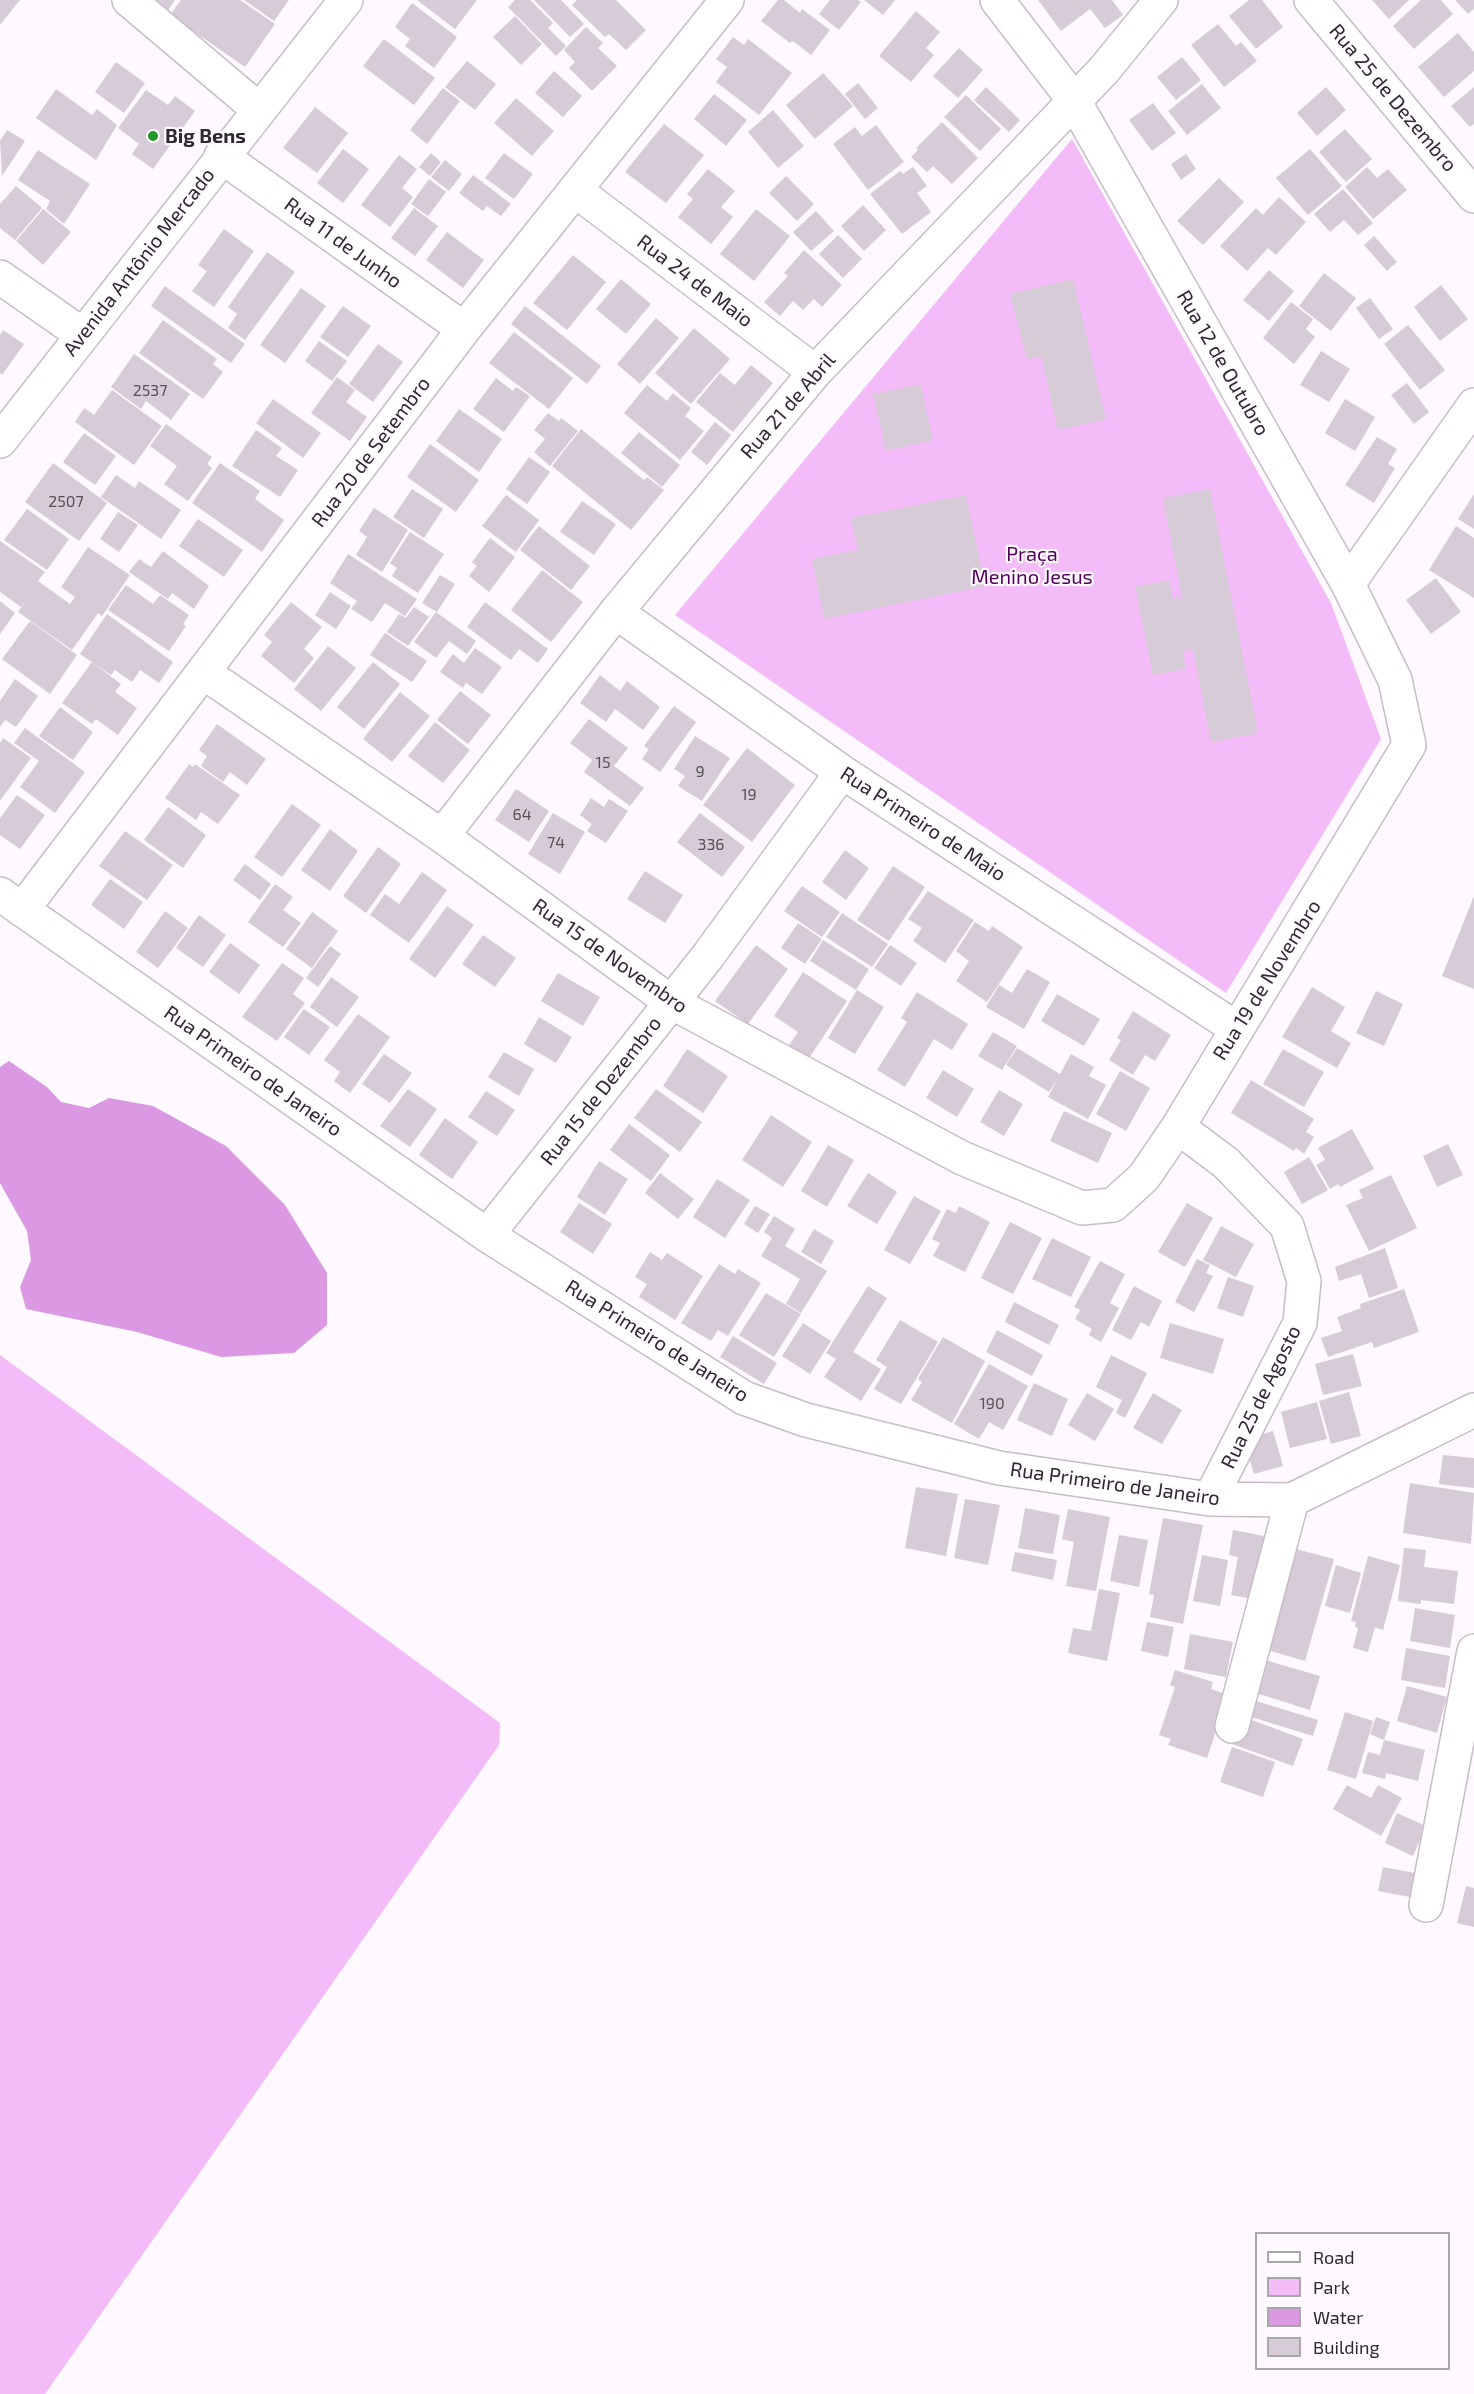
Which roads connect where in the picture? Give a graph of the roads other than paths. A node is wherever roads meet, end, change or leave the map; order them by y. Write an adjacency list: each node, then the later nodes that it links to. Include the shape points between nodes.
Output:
1 (129, 0): 8 (street)
2 (346, 0): 8 (street, Avenida Antônio Mercado)
3 (727, 0): 10 (street, Rua 20 de Setembro)
4 (997, 0): 7 (street, Rua 12 de Outubro)
5 (1161, 0): 7 (street, Rua 21 de Abril, via 1104,70)
6 (1311, 0): 11 (street, Rua 25 de Dezembro)
7 (1073, 99): 15 (street, Rua 21 de Abril); 18 (street, Rua 12 de Outubro)
8 (258, 109): 9 (street, Avenida Antônio Mercado)
9 (221, 156): 13 (street, Rua 11 de Junho); 14 (street, Avenida Antônio Mercado)
10 (575, 190): 13 (street, Rua 20 de Setembro); 15 (street, Rua 24 de Maio)
11 (1474, 196)
12 (0, 277): 14 (street)
13 (464, 329): 20 (street, Rua 20 de Setembro)
14 (83, 335): 17 (street, Avenida Antônio Mercado)
15 (815, 372): 19 (street, Rua 21 de Abril)
16 (1474, 405): 18 (street)
17 (0, 441)
18 (1348, 584): 21 (street, Rua 12 de Outubro, via 1395,680)
19 (616, 612): 22 (street, Rua Primeiro de Maio); 23 (street, Rua 21 de Abril)
20 (203, 672): 23 (street, Rua 15 de Novembro); 24 (street, Rua 20 de Setembro)
21 (1408, 745): 26 (street, Rua 19 de Novembro)
22 (842, 772): 25 (street, Rua 15 de Dezembro); 26 (street, Rua Primeiro de Maio)
23 (442, 836): 25 (street, Rua 15 de Novembro)
24 (11, 902): 29 (street, Rua Primeiro de Janeiro)
25 (671, 1002): 28 (street, Rua 15 de Novembro, via 962,1158 1082,1208); 29 (street, Rua 15 de Dezembro)
26 (1236, 1028): 27 (street, Rua 19 de Novembro)
27 (1178, 1127): 28 (street, Rua 19 de Novembro, via 1144,1177); 31 (street, Rua 25 de Agosto, via 1226,1163 1287,1226 1304,1281 1300,1323)
28 (1113, 1205)
29 (487, 1235): 31 (street, Rua Primeiro de Janeiro, via 744,1398 806,1420 999,1468)
30 (1474, 1410): 32 (street, Rua Primeiro de Janeiro)
31 (1210, 1499): 32 (street, Rua Primeiro de Janeiro)
32 (1292, 1500): 34 (street)
33 (1474, 1651): 35 (street)
34 (1232, 1726)
35 (1426, 1905)

